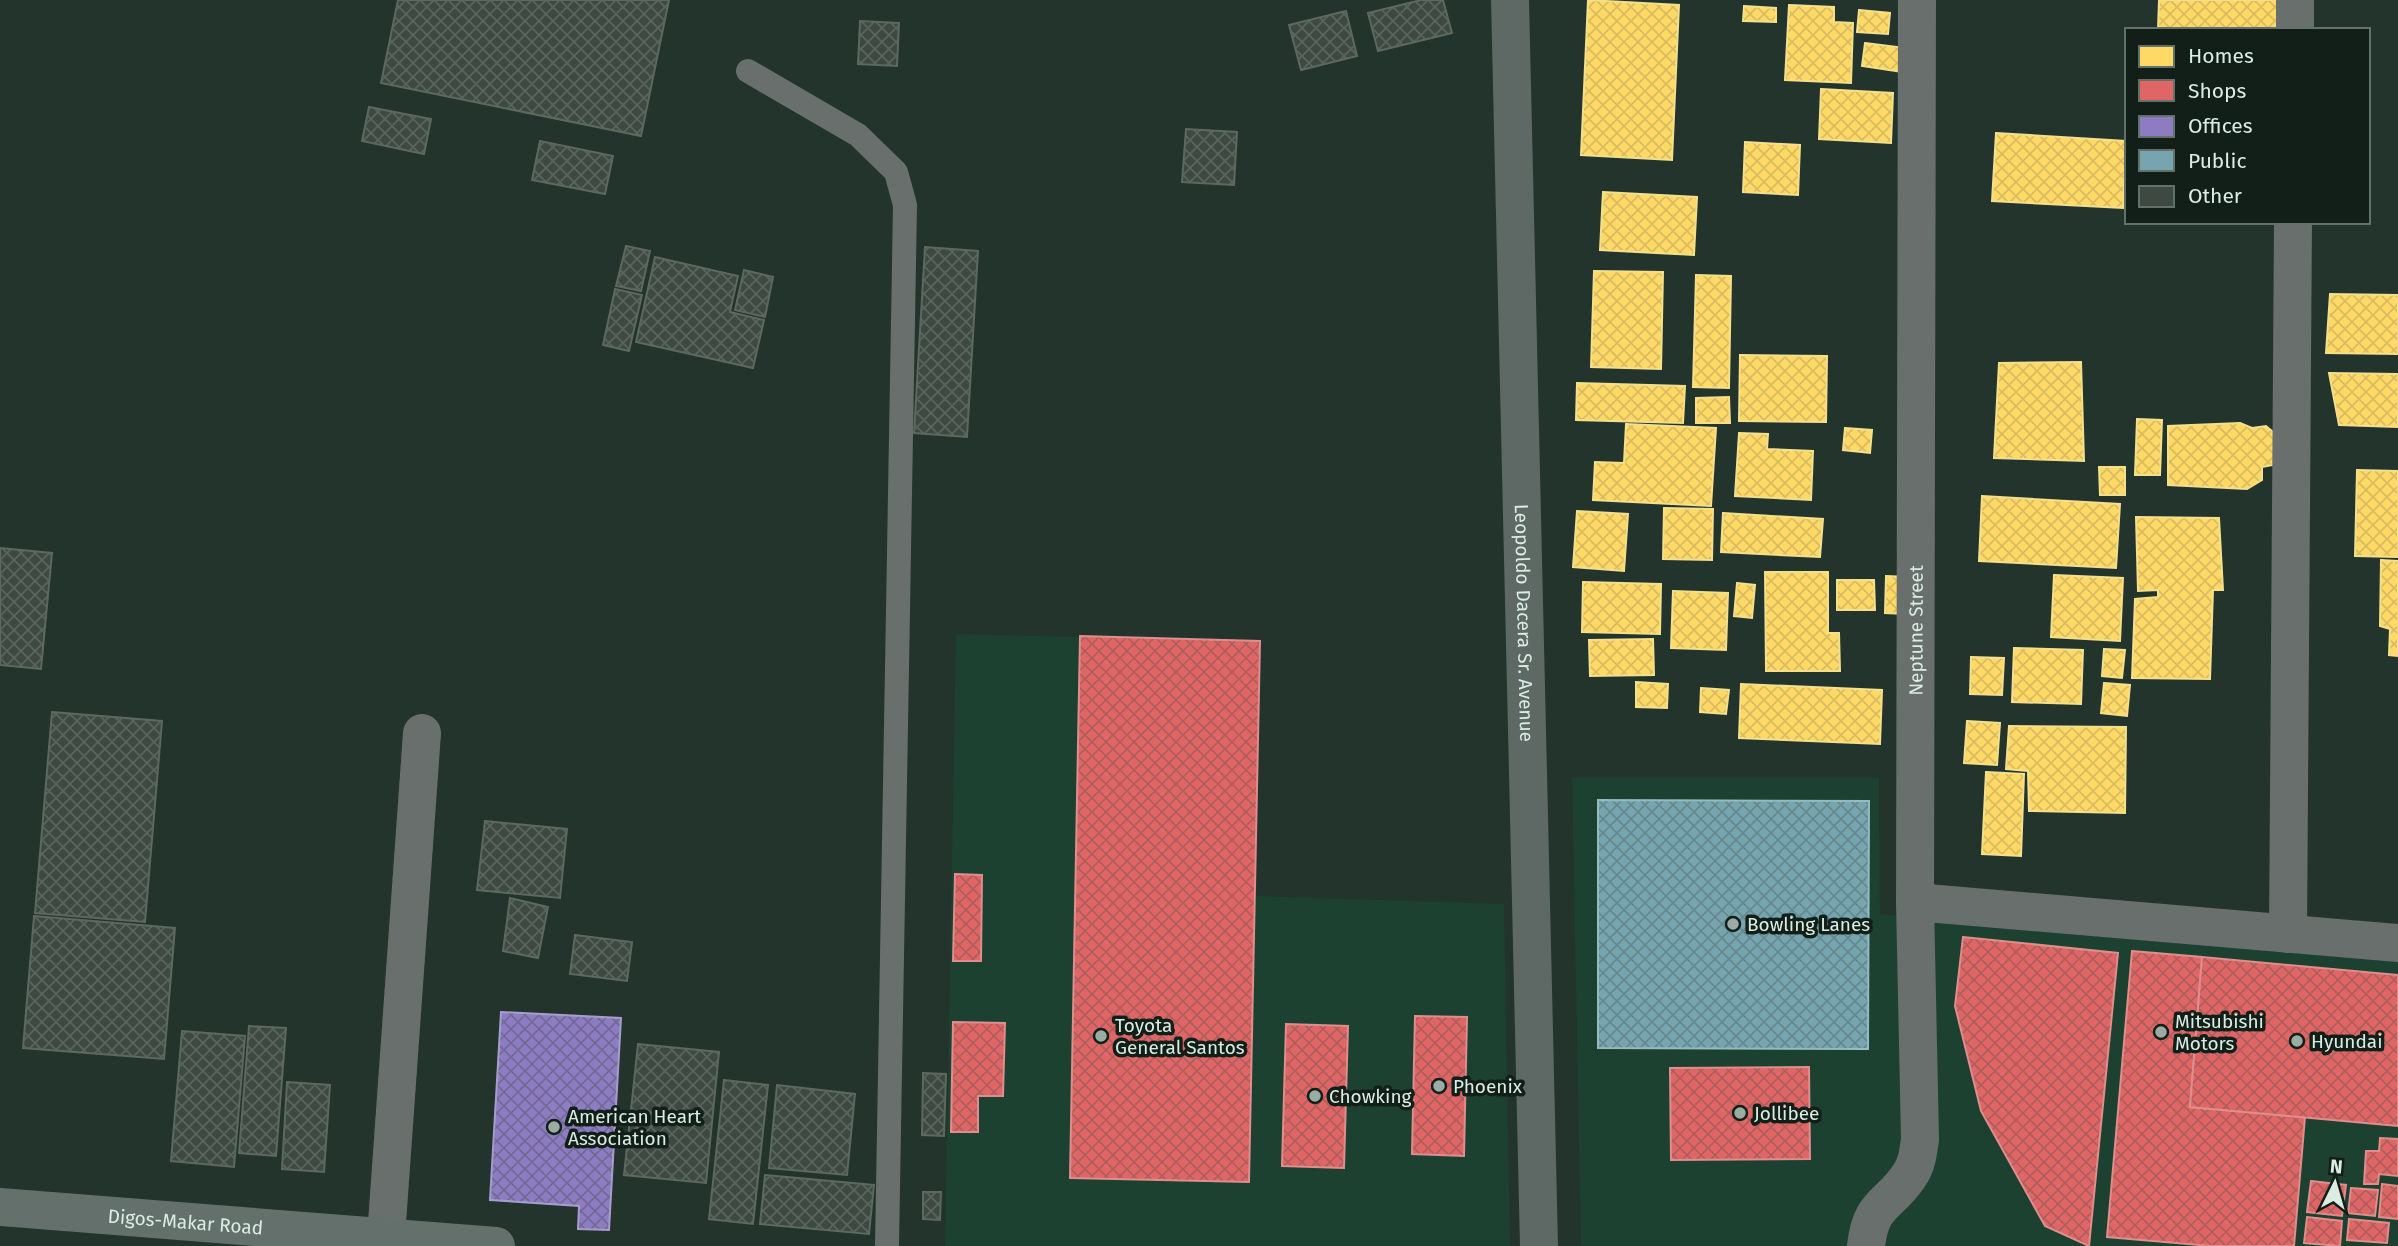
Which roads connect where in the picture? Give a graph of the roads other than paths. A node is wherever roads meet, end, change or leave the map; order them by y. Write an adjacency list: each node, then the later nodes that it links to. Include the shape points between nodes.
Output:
1 (1510, 0): 15 (main road, Leopoldo Dacera Sr. Avenue)
2 (1917, 0): 8 (street, Neptune Street)
3 (2295, 0): 4 (street)
4 (2295, 28)
5 (748, 71): 14 (lane, via 858,135 896,173 905,205)
6 (2293, 224): 9 (street)
7 (422, 733): 12 (street)
8 (1915, 902): 9 (street); 16 (street, Neptune Street, via 1920,1139 1908,1178 1875,1212)
9 (2288, 934): 10 (street)
10 (2398, 943)
11 (0, 1208): 12 (main road, Digos-Makar Road)
12 (386, 1237): 13 (main road, Digos-Makar Road)
13 (496, 1246)
14 (887, 1246)
15 (1539, 1246)
16 (1866, 1246)

